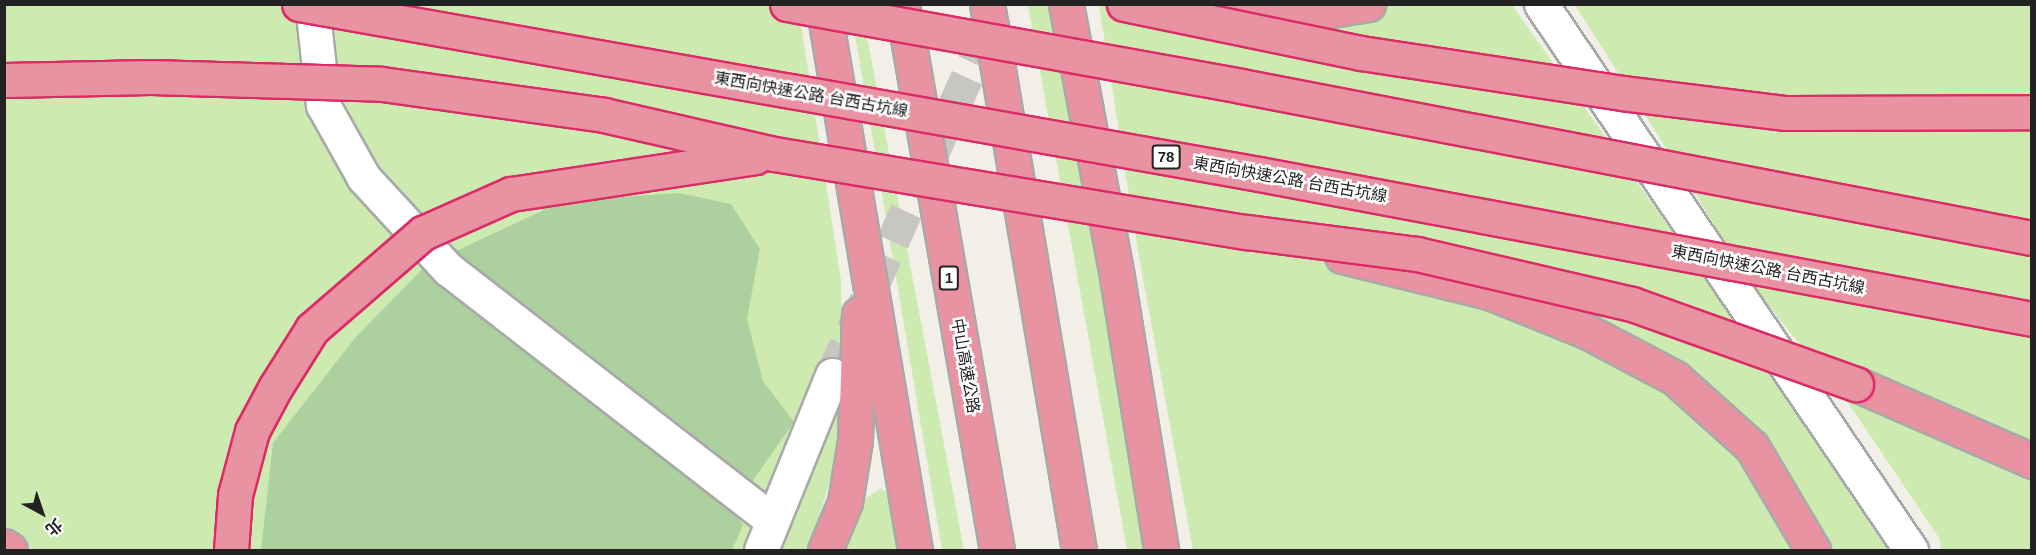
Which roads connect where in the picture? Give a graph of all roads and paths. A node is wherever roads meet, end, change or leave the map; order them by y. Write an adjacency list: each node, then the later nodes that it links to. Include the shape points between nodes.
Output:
1 (299, 4): 18 (highway, 東西向快速公路 台西古坑線 / 78, bridge, via 1259,174)
2 (312, 4): 22 (street, via 323,105 364,178 448,269)
3 (787, 4): 16 (highway, bridge)
4 (823, 4): 17 (highway)
5 (902, 4): 28 (highway, 中山高速公路 / 1)
6 (987, 4): 29 (highway)
7 (1066, 4): 21 (highway, via 1117,277)
8 (1124, 4): 13 (highway, bridge, via 1361,53 1751,109 1786,113)
9 (1137, 4): 10 (highway, bridge, via 1234,14 1326,11)
10 (1368, 4)
11 (1541, 4): 33 (street)
12 (4, 80): 14 (highway, bridge, via 151,77 382,84 604,115)
13 (2031, 112)
14 (774, 154): 15 (highway, bridge); 25 (highway, bridge, via 511,194 423,233 312,329 275,388 252,431 237,484)
15 (1247, 232): 20 (highway, bridge, via 1417,254 1632,304 1856,384); 32 (highway, bridge, via 1489,292 1586,331 1675,378 1752,447)
16 (2031, 238)
17 (862, 243): 26 (highway, via 855,440 845,501); 27 (highway)
18 (2031, 320)
19 (832, 375): 22 (street)
20 (2031, 460)
21 (1146, 473): 30 (highway); 31 (highway)
22 (767, 536)
23 (4, 546): 24 (highway)
24 (10, 550)
25 (231, 550)
26 (825, 550)
27 (915, 550)
28 (997, 550)
29 (1079, 550)
30 (1161, 550)
31 (1175, 550)
32 (1813, 550)
33 (1911, 550)

